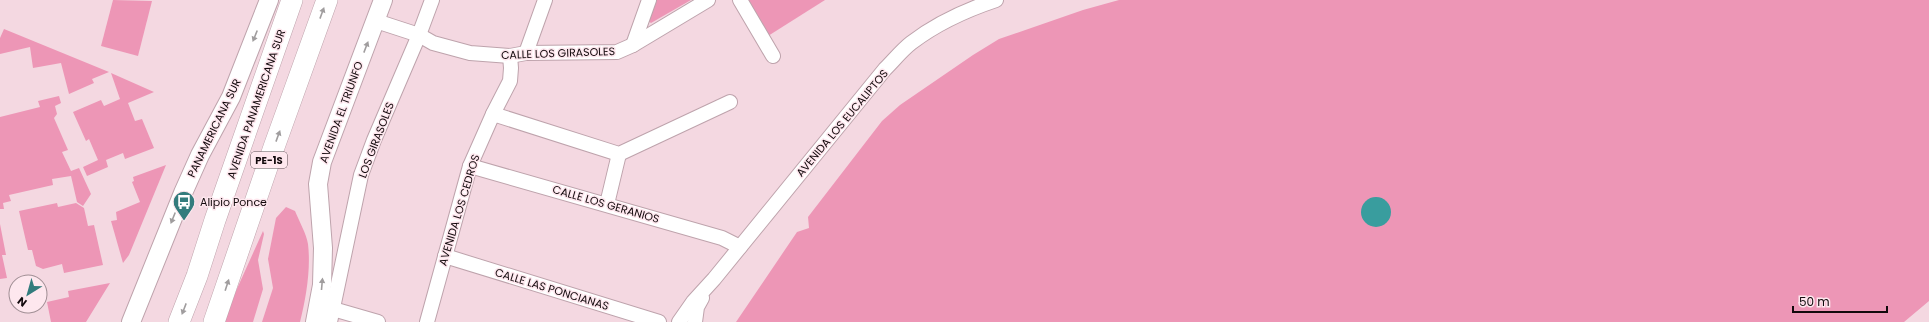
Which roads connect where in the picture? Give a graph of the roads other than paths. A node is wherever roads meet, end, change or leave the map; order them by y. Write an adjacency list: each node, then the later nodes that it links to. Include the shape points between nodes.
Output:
1 (270, 0): 26 (main road, PANAMERICANA SUR, one-way to 26, via 231,97 183,193)
2 (292, 0): 27 (highway, AVENIDA PANAMERICANA SUR / PE-1S, one-way to 27)
3 (327, 0): 28 (highway, PE-1S, one-way to 3)
4 (383, 0): 11 (main road, AVENIDA EL TRIUNFO)
5 (432, 0): 12 (street, LOS GIRASOLES)
6 (545, 0): 14 (street)
7 (649, 0): 13 (street)
8 (708, 0): 13 (street, CALLE LOS GIRASOLES)
9 (740, 0): 16 (street)
10 (996, 0): 22 (street, AVENIDA LOS EUCALIPTOS, via 976,6 947,20 910,43)
11 (376, 21): 12 (street, CALLE LOS GIRASOLES); 29 (main road, AVENIDA EL TRIUNFO, one-way to 11, via 322,285 323,248 318,184 322,162)
12 (419, 35): 15 (street, CALLE LOS GIRASOLES, via 433,43 470,52); 25 (street, LOS GIRASOLES, via 361,175)
13 (634, 46): 14 (street, CALLE LOS GIRASOLES, via 617,52)
14 (526, 53): 15 (street, CALLE LOS GIRASOLES)
15 (510, 56): 18 (street, AVENIDA LOS CEDROS, via 510,82)
16 (773, 56)
17 (730, 102): 19 (street)
18 (493, 114): 19 (street); 20 (street, AVENIDA LOS CEDROS)
19 (620, 154): 21 (street)
20 (470, 166): 21 (street, CALLE LOS GERANIOS); 23 (street, AVENIDA LOS CEDROS)
21 (606, 204): 22 (street, CALLE LOS GERANIOS, via 722,238)
22 (740, 246): 24 (street, AVENIDA LOS EUCALIPTOS)
23 (445, 256): 31 (street, AVENIDA LOS CEDROS); 32 (street, CALLE LAS PONCIANAS)
24 (714, 279): 33 (street, AVENIDA LOS EUCALIPTOS); 34 (street, AVENIDA LOS EUCALIPTOS, via 697,307)
25 (332, 316): 30 (street)
26 (131, 322)
27 (179, 322)
28 (214, 322)
29 (315, 322)
30 (378, 322)
31 (427, 322)
32 (659, 322)
33 (678, 322)
34 (696, 322)

